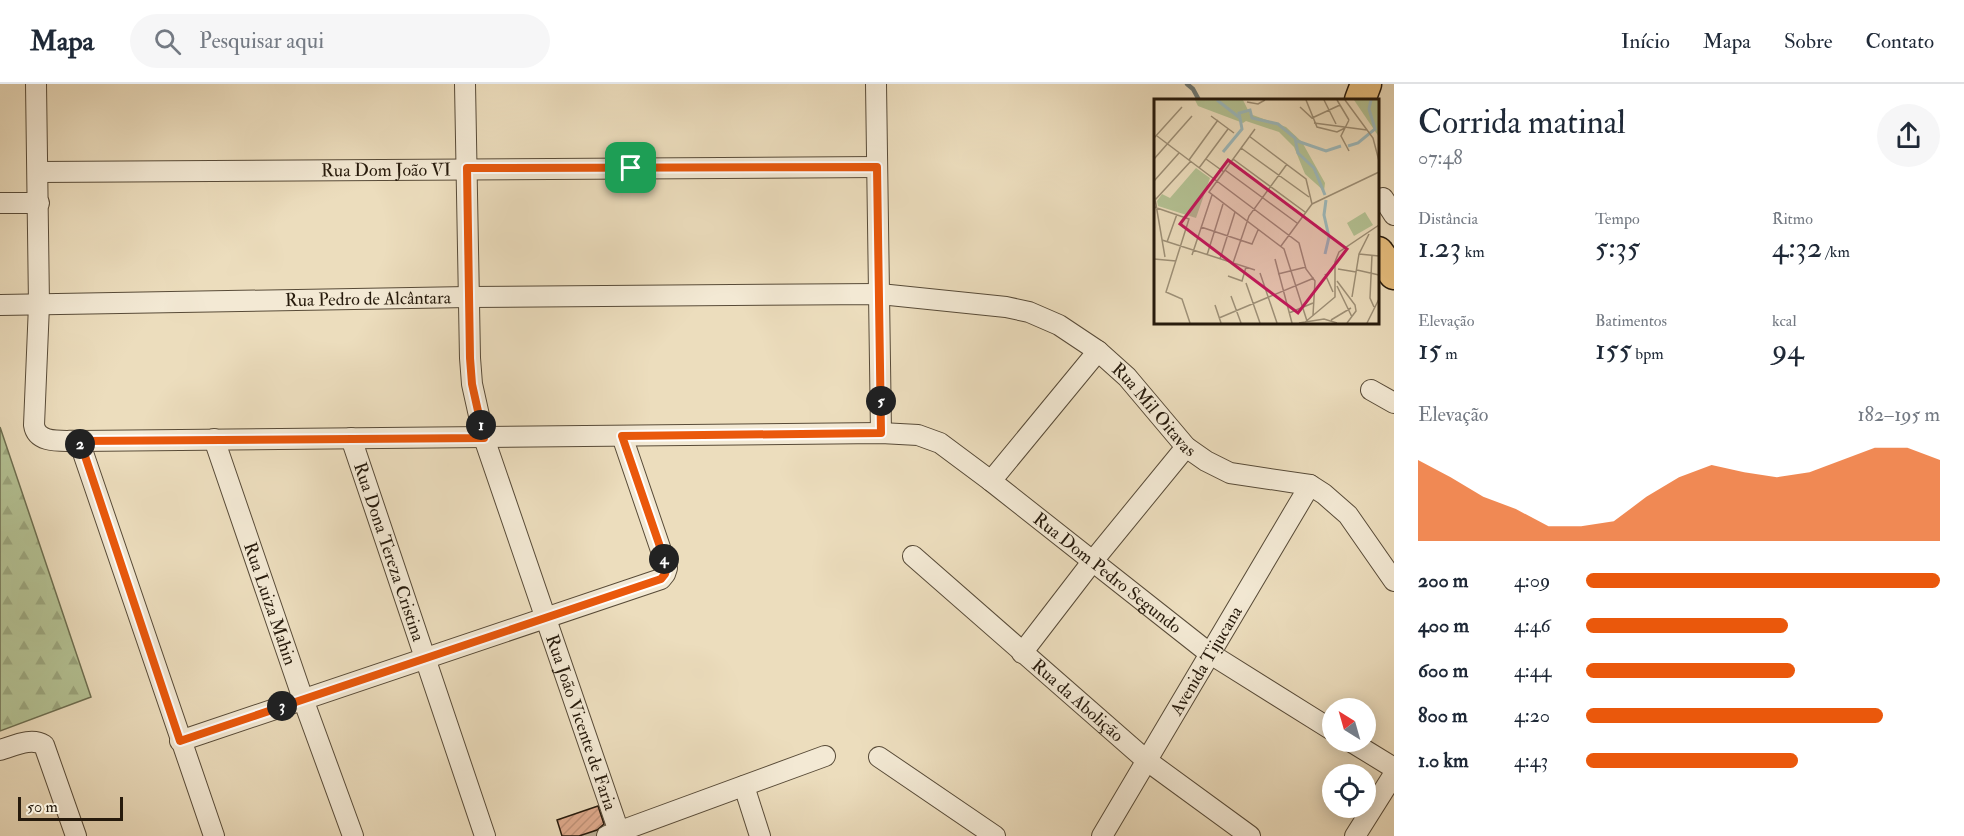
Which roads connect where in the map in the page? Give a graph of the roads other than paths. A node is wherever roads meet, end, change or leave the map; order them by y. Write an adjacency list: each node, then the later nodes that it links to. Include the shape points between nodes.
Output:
1 (36, 84): 8 (street)
2 (465, 84): 7 (street, Rua João Vicente de Faria)
3 (876, 84): 6 (street)
4 (1366, 84): 5 (highway)
5 (1360, 99)
6 (877, 167): 7 (street, Rua Dom João VI); 13 (street)
7 (467, 168): 8 (street, Rua Dom João VI); 14 (street, Rua João Vicente de Faria)
8 (38, 172): 10 (street)
9 (0, 203): 10 (street)
10 (39, 203): 16 (street)
11 (1379, 255): 12 (highway)
12 (1394, 274)
13 (880, 294): 14 (street, Rua Pedro de Alcântara); 17 (street, Rua Mil Oitavas, via 982,303 1029,312 1059,325); 20 (street)
14 (468, 297): 16 (street, Rua Pedro de Alcântara); 23 (street, Rua João Vicente de Faria, via 472,384)
15 (0, 305): 16 (street, Rua Pedro de Alcântara)
16 (39, 305): 25 (street, Rua Dom Pedro Segundo, via 34,428 39,436 50,440)
17 (1098, 351): 26 (street, Rua Mil Oitavas, via 1127,377); 27 (street)
18 (1371, 390): 19 (street)
19 (1394, 403)
20 (881, 433): 21 (street, Rua Dom Pedro Segundo); 27 (street, Rua Dom Pedro Segundo, via 933,439)
21 (622, 436): 23 (street, Rua Dom Pedro Segundo); 32 (street, via 667,567 665,574 661,579)
22 (351, 438): 23 (street, Rua Dom Pedro Segundo); 24 (street, Rua Dom Pedro Segundo); 35 (street, Rua Dona Tereza Cristina)
23 (484, 438): 32 (street, Rua João Vicente de Faria)
24 (214, 439): 25 (street, Rua Dom Pedro Segundo); 36 (street, Rua Luiza Mahin)
25 (80, 441): 38 (street)
26 (1186, 447): 28 (street, Rua Mil Oitavas, via 1230,472); 30 (street)
27 (991, 481): 30 (street, Rua Dom Pedro Segundo)
28 (1310, 485): 31 (street, Rua Mil Oitavas, via 1348,515); 34 (street, Avenida Tijucana)
29 (913, 556): 33 (street, Rua da Abolição)
30 (1092, 562): 33 (street); 34 (street, Rua Dom Pedro Segundo)
31 (1394, 581)
32 (545, 618): 35 (street); 47 (street, Rua João Vicente de Faria)
33 (1022, 653): 43 (street, Rua da Abolição)
34 (1209, 653): 37 (street, Rua Dom Pedro Segundo); 43 (street, Avenida Tijucana)
35 (425, 659): 36 (street); 51 (street, Rua Dona Tereza Cristina)
36 (303, 699): 38 (street); 50 (street, Rua Luiza Mahin)
37 (1322, 724)
38 (180, 741): 49 (street)
39 (0, 750): 48 (street, via 35,741 44,745)
40 (1368, 752): 44 (street)
41 (825, 756): 46 (street)
42 (879, 757): 53 (street)
43 (1146, 760): 54 (street, Avenida Tijucana); 55 (street, Rua da Abolição)
44 (1394, 768)
45 (1394, 774): 56 (street)
46 (744, 786): 47 (street); 52 (street)
47 (613, 834)
48 (76, 836)
49 (214, 836)
50 (353, 836)
51 (485, 836)
52 (760, 836)
53 (995, 836)
54 (1102, 836)
55 (1250, 836)
56 (1355, 836)

